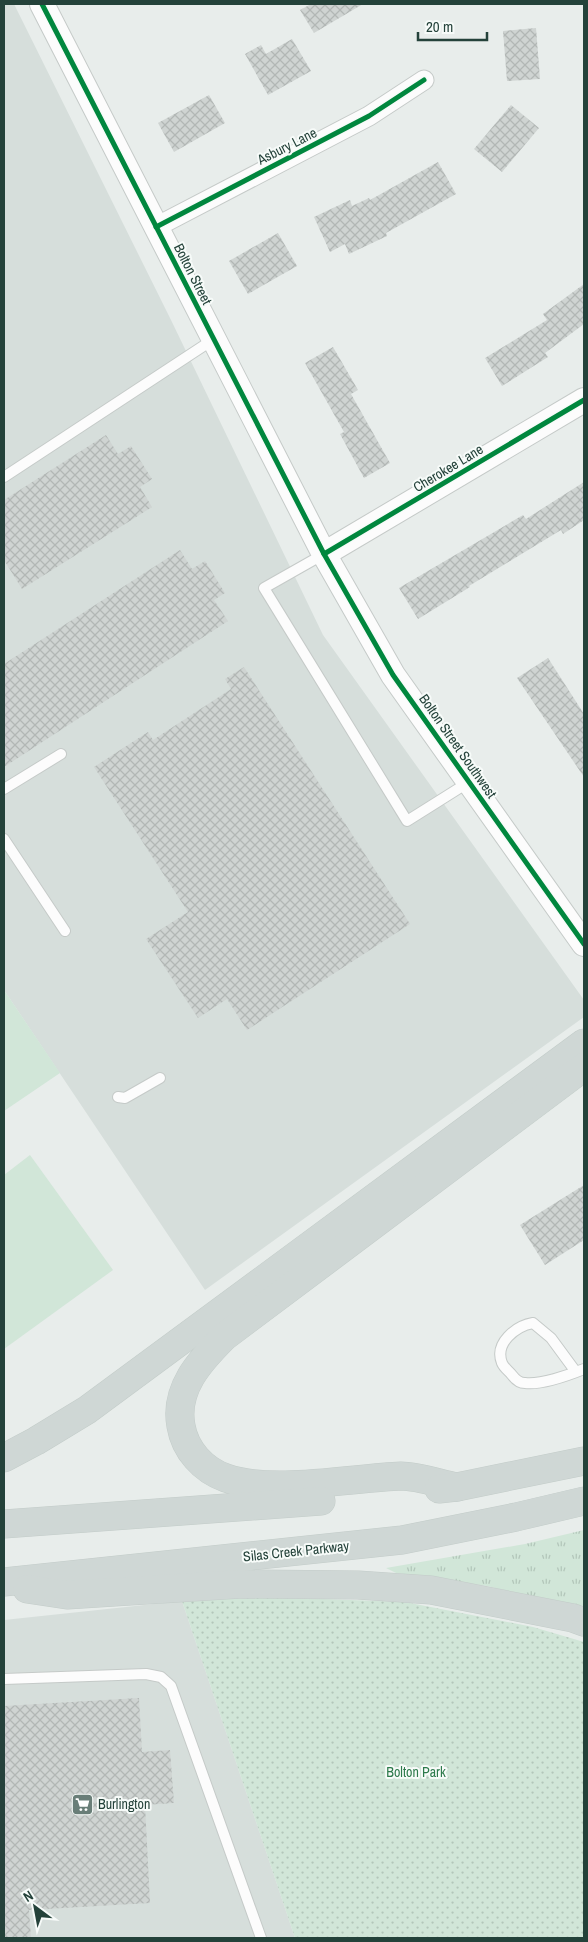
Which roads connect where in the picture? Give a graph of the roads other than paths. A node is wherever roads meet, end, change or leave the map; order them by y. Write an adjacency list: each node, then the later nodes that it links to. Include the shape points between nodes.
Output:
1 (42, 4): 3 (street, Bolton Street)
2 (424, 80): 3 (street, Asbury Lane, via 369,116)
3 (156, 227): 4 (street, Bolton Street)
4 (214, 339): 6 (lane); 7 (street, Bolton Street)
5 (584, 400): 7 (street, Cherokee Lane)
6 (4, 477)
7 (324, 554): 9 (street, Bolton Street Southwest, via 393,675); 9 (lane, via 264,588 408,821)
8 (60, 754): 10 (lane)
9 (469, 782): 13 (street, Bolton Street Southwest)
10 (4, 789)
11 (4, 839): 12 (lane)
12 (65, 931)
13 (584, 944)
14 (584, 1043): 19 (main road, via 87,1410)
15 (584, 1067): 21 (main road, via 224,1338 198,1365 183,1396 180,1420 186,1443 201,1462 227,1478 255,1484 287,1484 404,1476)
16 (160, 1078): 17 (lane, via 125,1098)
17 (118, 1097)
18 (580, 1370): 18 (lane, via 534,1384 522,1383 502,1362 505,1340 516,1328 533,1322)
19 (4, 1458)
20 (584, 1461): 21 (main road)
21 (457, 1487): 23 (main road)
22 (584, 1501): 26 (main road, Silas Creek Parkway, via 402,1540)
23 (68, 1519): 24 (main road); 25 (main road)
24 (4, 1524)
25 (4, 1544)
26 (4, 1584): 27 (main road, via 68,1595 241,1584 358,1585 432,1590)
27 (584, 1622)
28 (4, 1680): 29 (lane, via 146,1674 161,1677 171,1686)
29 (261, 1938)

